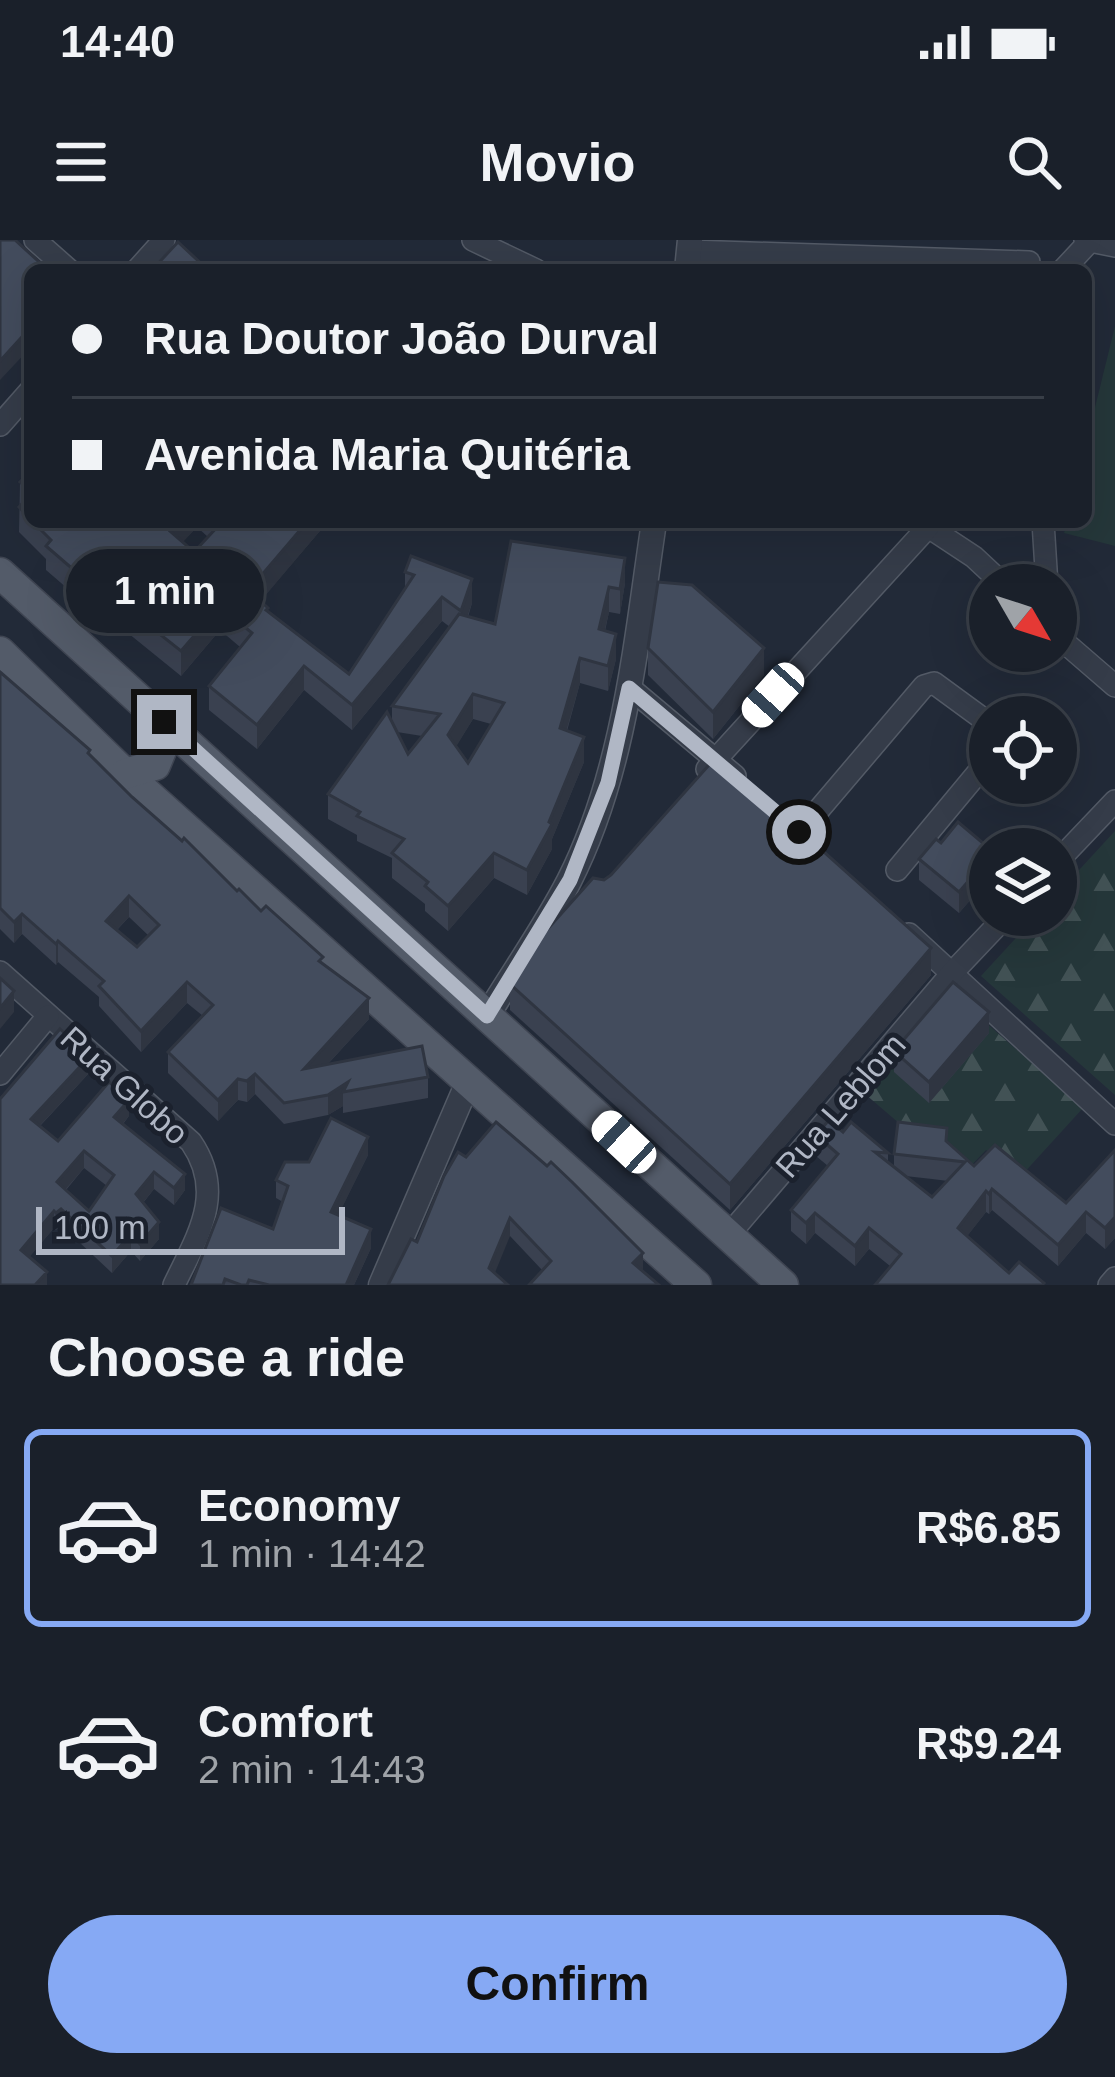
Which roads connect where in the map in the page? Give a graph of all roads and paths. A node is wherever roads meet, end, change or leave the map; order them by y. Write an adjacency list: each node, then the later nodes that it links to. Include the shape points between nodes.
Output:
1 (35, 240): 8 (street)
2 (164, 240): 9 (street)
3 (473, 240): 10 (street)
4 (1088, 241): 5 (street); 11 (street)
5 (1115, 246)
6 (689, 254): 7 (street)
7 (1029, 257)
8 (62, 264)
9 (142, 264)
10 (523, 264)
11 (1068, 264)
12 (24, 398): 13 (street)
13 (0, 424)
14 (653, 528): 24 (street)
15 (920, 528): 27 (street)
16 (930, 528): 18 (street)
17 (1043, 528): 19 (street)
18 (982, 564)
19 (1046, 564)
20 (0, 573): 26 (main road)
21 (0, 652): 28 (main road)
22 (1077, 653): 23 (street)
23 (1115, 686)
24 (629, 688): 27 (street); 41 (street, via 608,783 570,880)
25 (969, 707): 34 (street, via 945,688 924,686 791,825)
26 (164, 722): 28 (main road, via 155,765); 41 (main road)
27 (716, 759): 30 (street); 31 (street)
28 (125, 774): 43 (main road)
29 (969, 783): 35 (street)
30 (749, 788)
31 (687, 792)
32 (1115, 801): 33 (street)
33 (1077, 841)
34 (817, 848)
35 (897, 870)
36 (885, 912): 39 (street)
37 (987, 936): 39 (street, Rua Leblom)
38 (0, 972): 40 (street, Rua Globo)
39 (952, 973): 44 (street); 45 (street, Rua Leblom)
40 (48, 1016): 42 (street); 47 (street, Rua Globo, via 205,1162 206,1209)
41 (487, 1016): 45 (main road)
42 (0, 1075)
43 (469, 1080): 48 (street); 49 (main road)
44 (1115, 1124)
45 (727, 1237): 50 (main road)
46 (1115, 1278): 51 (street)
47 (174, 1285)
48 (381, 1285)
49 (696, 1285)
50 (783, 1285)
51 (1108, 1285)

